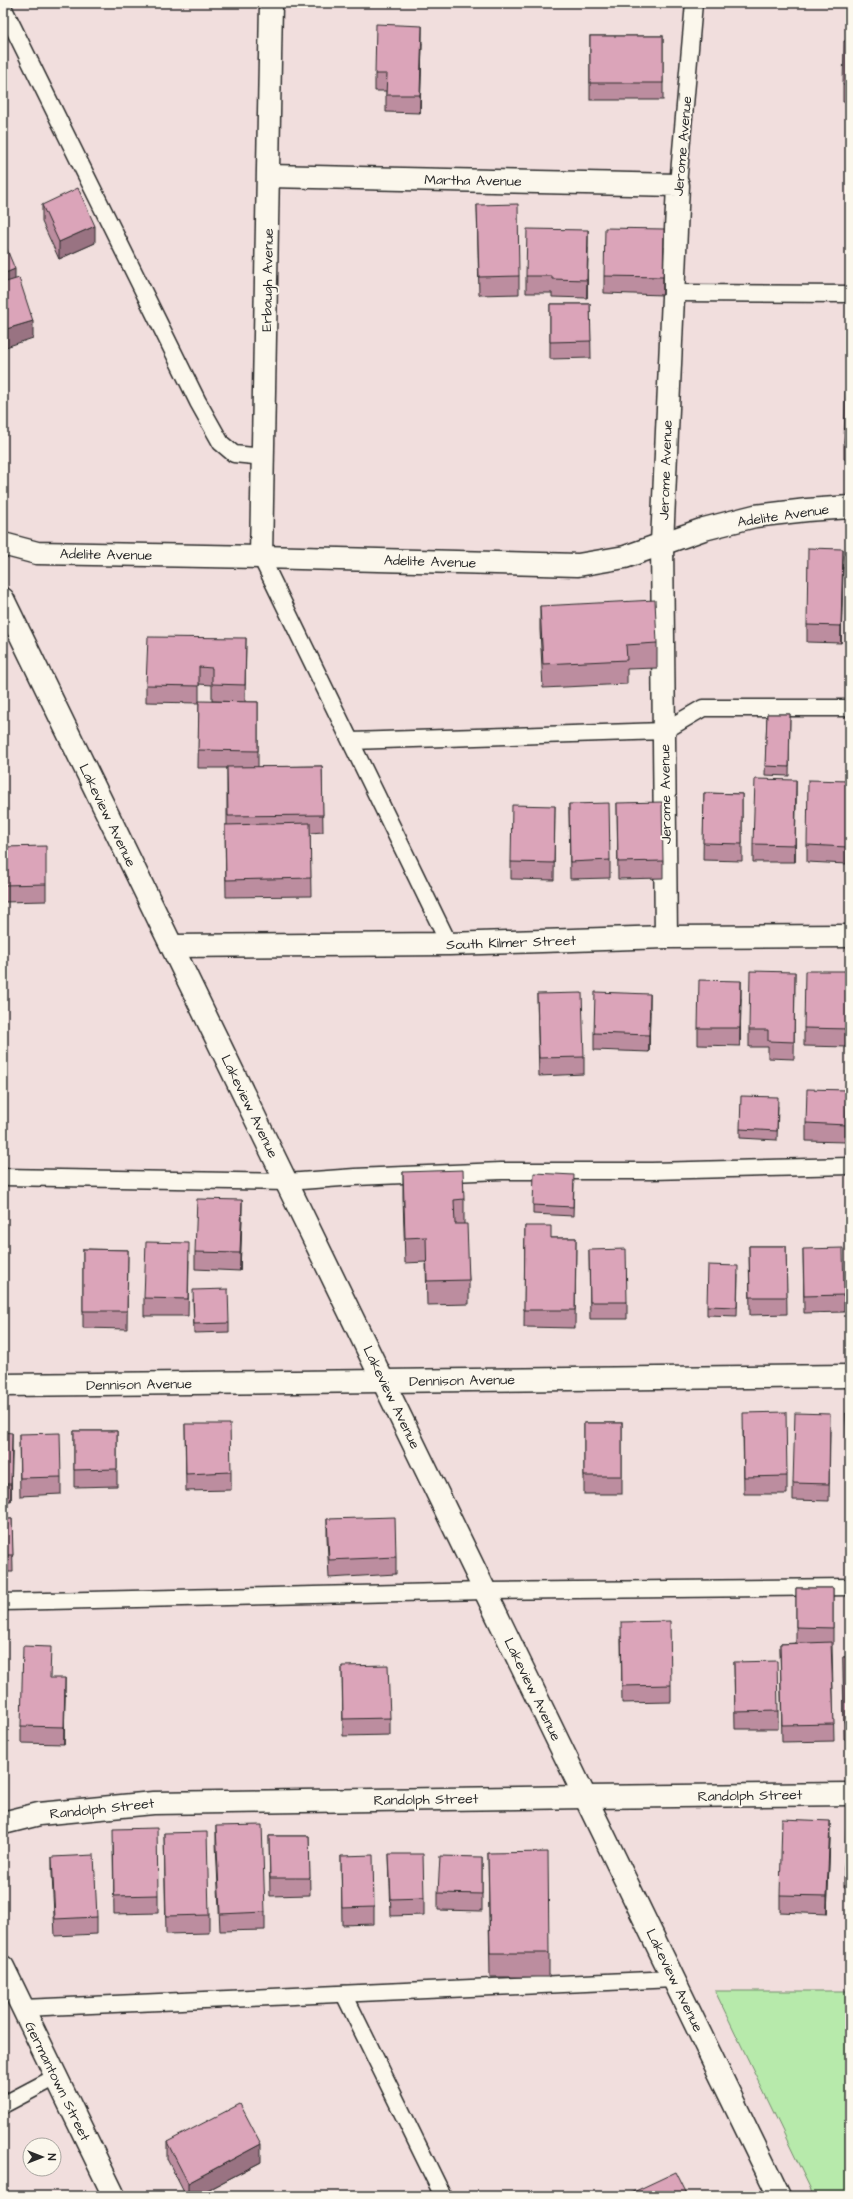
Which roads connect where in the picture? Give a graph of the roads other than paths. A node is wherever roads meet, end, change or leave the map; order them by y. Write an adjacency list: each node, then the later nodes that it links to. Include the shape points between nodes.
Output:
1 (271, 3): 4 (street, Erbaugh Avenue)
2 (694, 3): 5 (lane, Jerome Avenue)
3 (3, 7): 8 (lane, via 194,395 221,443 234,454)
4 (269, 176): 5 (street, Martha Avenue); 8 (street, Erbaugh Avenue)
5 (678, 185): 6 (street, Jerome Avenue)
6 (673, 293): 7 (lane); 11 (street, Jerome Avenue)
7 (850, 294)
8 (264, 457): 12 (street, Erbaugh Avenue)
9 (850, 507): 11 (street, Adelite Avenue, via 755,516 704,529)
10 (3, 544): 12 (street, Adelite Avenue, via 36,554)
11 (662, 544): 12 (street, Adelite Avenue, via 624,557 578,565); 15 (street, Jerome Avenue)
12 (262, 556): 16 (lane)
13 (3, 599): 20 (street, Lakeview Avenue)
14 (850, 708): 15 (lane, via 703,708)
15 (664, 732): 16 (lane); 18 (street, Jerome Avenue)
16 (350, 742): 19 (lane)
17 (850, 936): 18 (street, South Kilmer Street)
18 (666, 937): 19 (street, South Kilmer Street)
19 (449, 944): 20 (street, South Kilmer Street)
20 (172, 946): 23 (street, Lakeview Avenue)
21 (850, 1166): 23 (lane, via 652,1171 501,1171)
22 (3, 1178): 23 (lane)
23 (287, 1182): 25 (street, Lakeview Avenue)
24 (850, 1376): 25 (street, Dennison Avenue)
25 (384, 1381): 26 (street, Dennison Avenue); 28 (street, Lakeview Avenue)
26 (3, 1385)
27 (850, 1587): 28 (lane)
28 (486, 1592): 29 (lane); 31 (street, Lakeview Avenue)
29 (3, 1602)
30 (850, 1794): 31 (street, Randolph Street)
31 (586, 1797): 32 (street, Randolph Street, via 153,1802 39,1814); 34 (street, Lakeview Avenue)
32 (3, 1823)
33 (3, 1967): 36 (street, Germantown Street)
34 (674, 1979): 35 (lane); 41 (street, Lakeview Avenue)
35 (344, 1994): 36 (lane); 40 (lane)
36 (23, 2008): 37 (street, Germantown Street)
37 (56, 2077): 38 (lane); 39 (street, Germantown Street)
38 (3, 2105)
39 (114, 2196)
40 (443, 2196)
41 (779, 2196)

